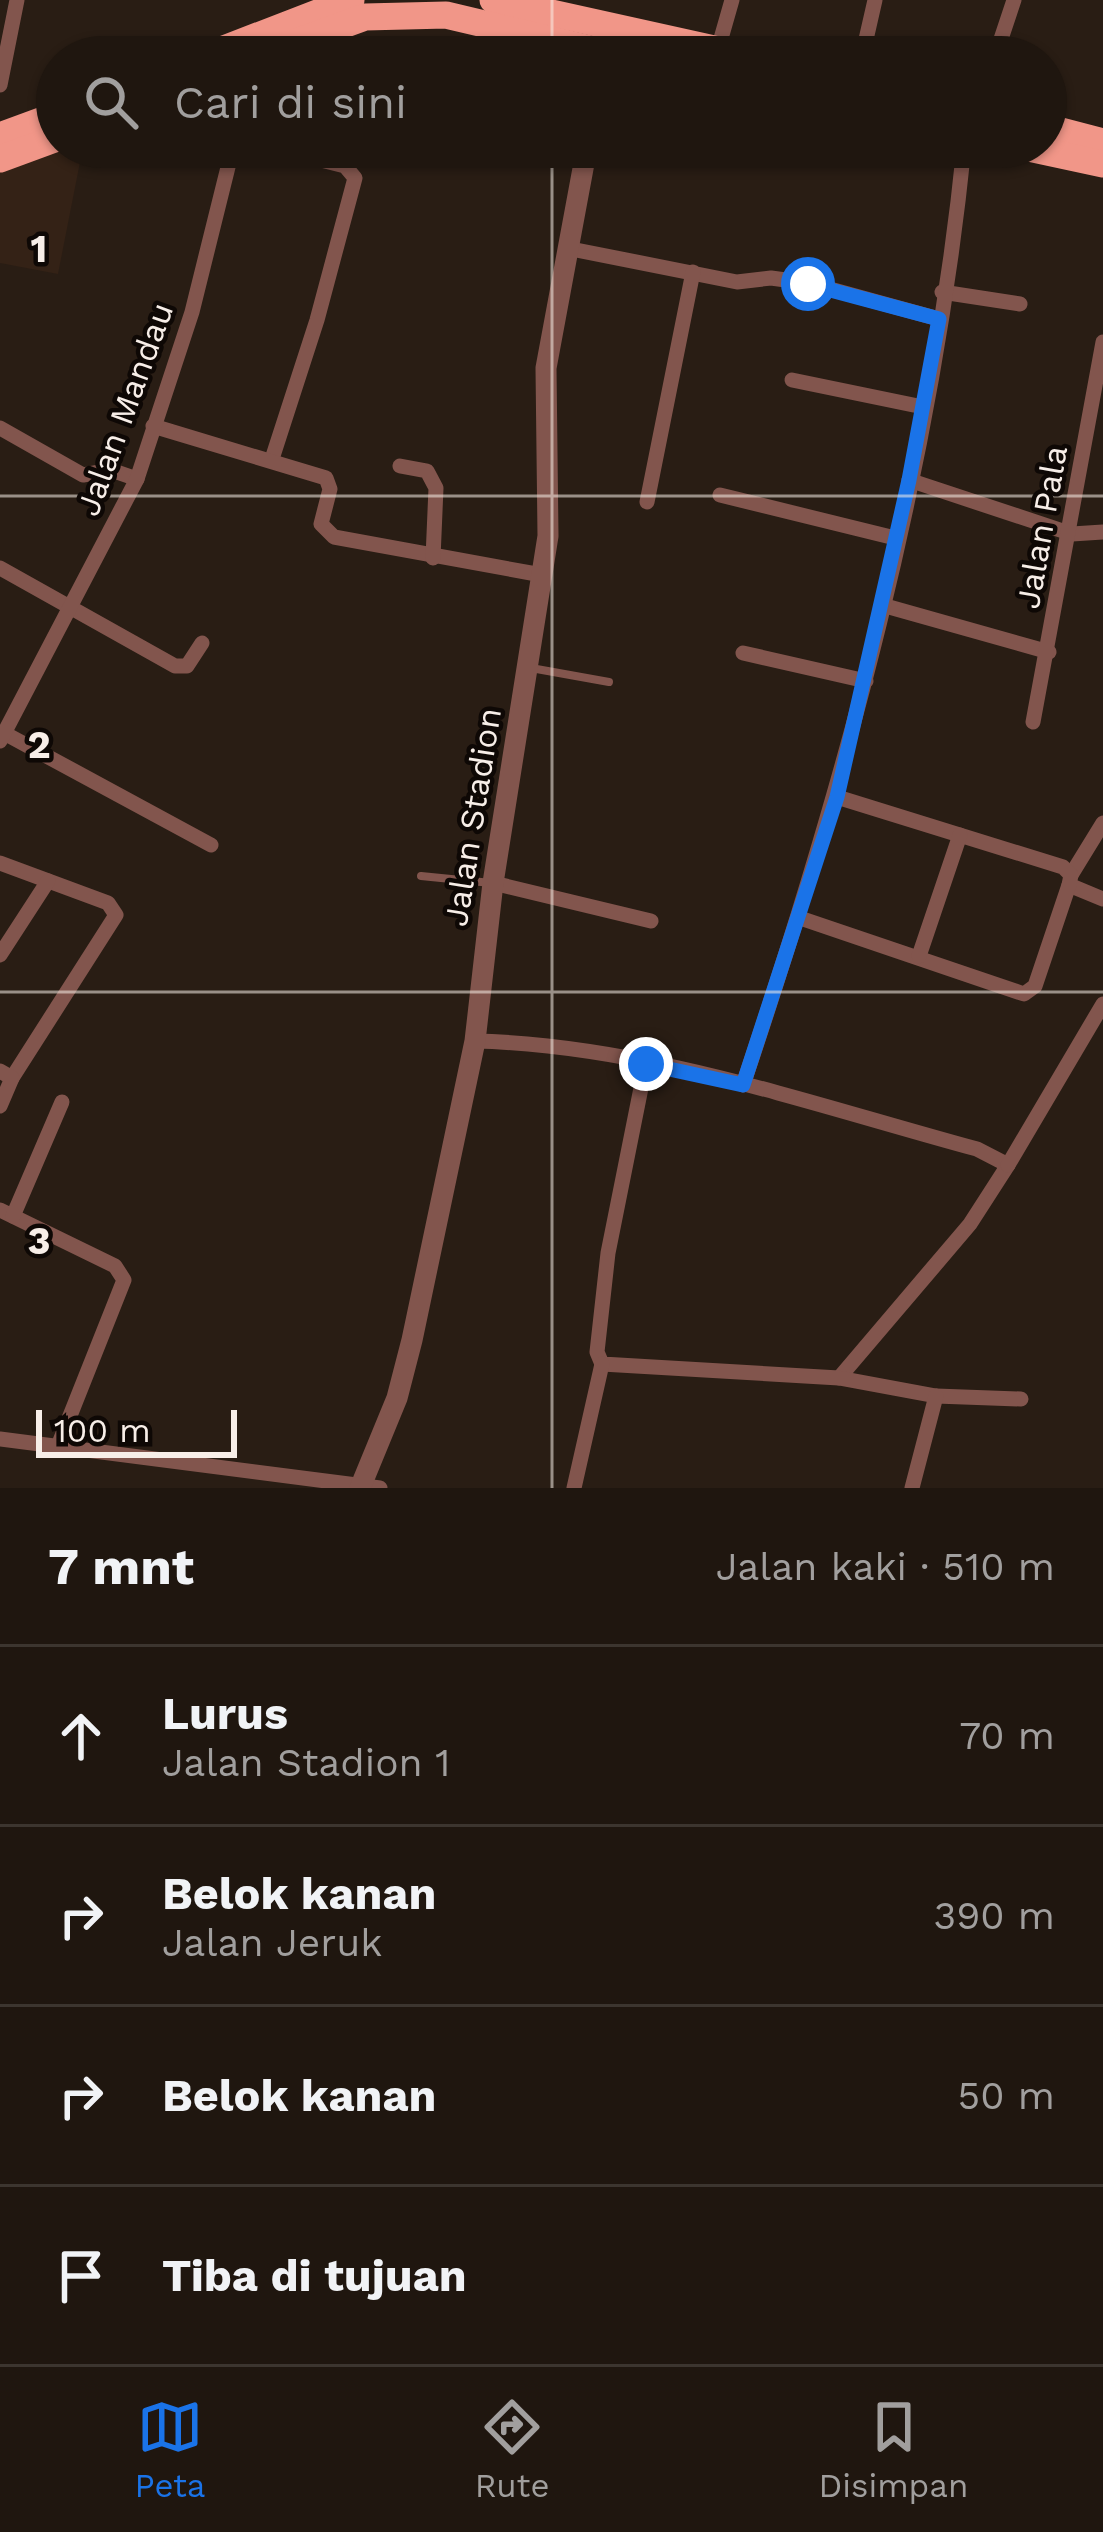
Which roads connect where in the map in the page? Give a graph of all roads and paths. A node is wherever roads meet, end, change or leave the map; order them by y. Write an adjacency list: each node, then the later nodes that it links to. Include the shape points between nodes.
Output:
1 (17, 0): 14 (street)
2 (351, 0): 7 (highway)
3 (493, 0): 10 (highway)
4 (732, 0): 11 (street)
5 (875, 0): 12 (street)
6 (1014, 0): 13 (street)
7 (258, 36)
8 (313, 36): 9 (highway, via 365,17 446,15)
9 (533, 36)
10 (655, 36)
11 (722, 36)
12 (867, 36)
13 (1002, 36)
14 (0, 85)
15 (36, 123): 17 (highway)
16 (1067, 133): 18 (highway)
17 (0, 136)
18 (1103, 142)
19 (36, 145): 21 (highway)
20 (1067, 156): 22 (highway)
21 (0, 159)
22 (1103, 164)
23 (228, 168): 36 (street, Jalan Mandau)
24 (348, 168): 38 (street, via 355,174)
25 (583, 168): 27 (street, Jalan Stadion)
26 (961, 168): 29 (street)
27 (566, 248): 28 (street); 49 (street, Jalan Stadion, via 546,368)
28 (693, 272): 31 (street, via 808,284); 43 (street)
29 (942, 292): 30 (street); 31 (street)
30 (1020, 304)
31 (939, 319): 35 (street)
32 (1103, 342): 34 (street, Jalan Pala)
33 (791, 380): 35 (street)
34 (1099, 388): 45 (street, Jalan Pala)
35 (923, 407): 41 (street)
36 (153, 426): 38 (street); 40 (street, Jalan Mandau)
37 (0, 428): 40 (street, via 83,475 111,470)
38 (272, 459): 47 (street, via 330,480 321,524 329,535)
39 (400, 466): 47 (street, via 428,471 435,482)
40 (137, 479): 51 (street, Jalan Mandau)
41 (909, 480): 45 (street); 46 (street)
42 (720, 495): 46 (street)
43 (647, 502)
44 (1103, 532): 45 (street)
45 (1072, 534): 53 (street, Jalan Pala)
46 (895, 538): 50 (street)
47 (433, 558): 49 (street)
48 (0, 568): 51 (street)
49 (542, 575): 55 (street, Jalan Stadion)
50 (882, 605): 53 (street); 56 (street)
51 (70, 610): 52 (street, via 180,668); 59 (street, Jalan Mandau)
52 (202, 643)
53 (1049, 652): 58 (street, Jalan Pala)
54 (742, 653): 56 (street)
55 (530, 668): 57 (lane); 68 (street, Jalan Stadion)
56 (866, 681): 60 (street)
57 (609, 682)
58 (1033, 722)
59 (2, 737): 63 (street)
60 (837, 797): 62 (street); 70 (street)
61 (1103, 823): 66 (street)
62 (960, 835): 66 (street, via 1063,867); 73 (street)
63 (212, 845)
64 (0, 862): 67 (street)
65 (421, 877): 68 (lane)
66 (1070, 880): 69 (street); 73 (street, via 1028,992)
67 (48, 881): 72 (street); 78 (street, via 108,903 116,915)
68 (493, 883): 71 (street); 75 (street, Jalan Stadion)
69 (1103, 899)
70 (800, 918): 73 (street); 79 (street)
71 (651, 921)
72 (0, 955)
73 (919, 956)
74 (1103, 1004): 76 (street)
75 (475, 1040): 77 (street); 90 (street, Jalan Stadion, via 412,1340)
76 (1095, 1041): 82 (street)
77 (646, 1064): 79 (street); 84 (street, via 608,1253)
78 (6, 1074): 81 (street)
79 (743, 1085): 82 (street, via 977,1149)
80 (62, 1102): 83 (street)
81 (0, 1106)
82 (1008, 1165): 85 (street, via 970,1224)
83 (7, 1213): 89 (street, via 115,1266 124,1280)
84 (602, 1364): 85 (street); 91 (street)
85 (839, 1378): 86 (street)
86 (936, 1396): 87 (street); 92 (street)
87 (1021, 1399)
88 (0, 1438): 89 (street)
89 (58, 1446): 90 (street)
90 (367, 1487)
91 (574, 1488)
92 (912, 1488)

